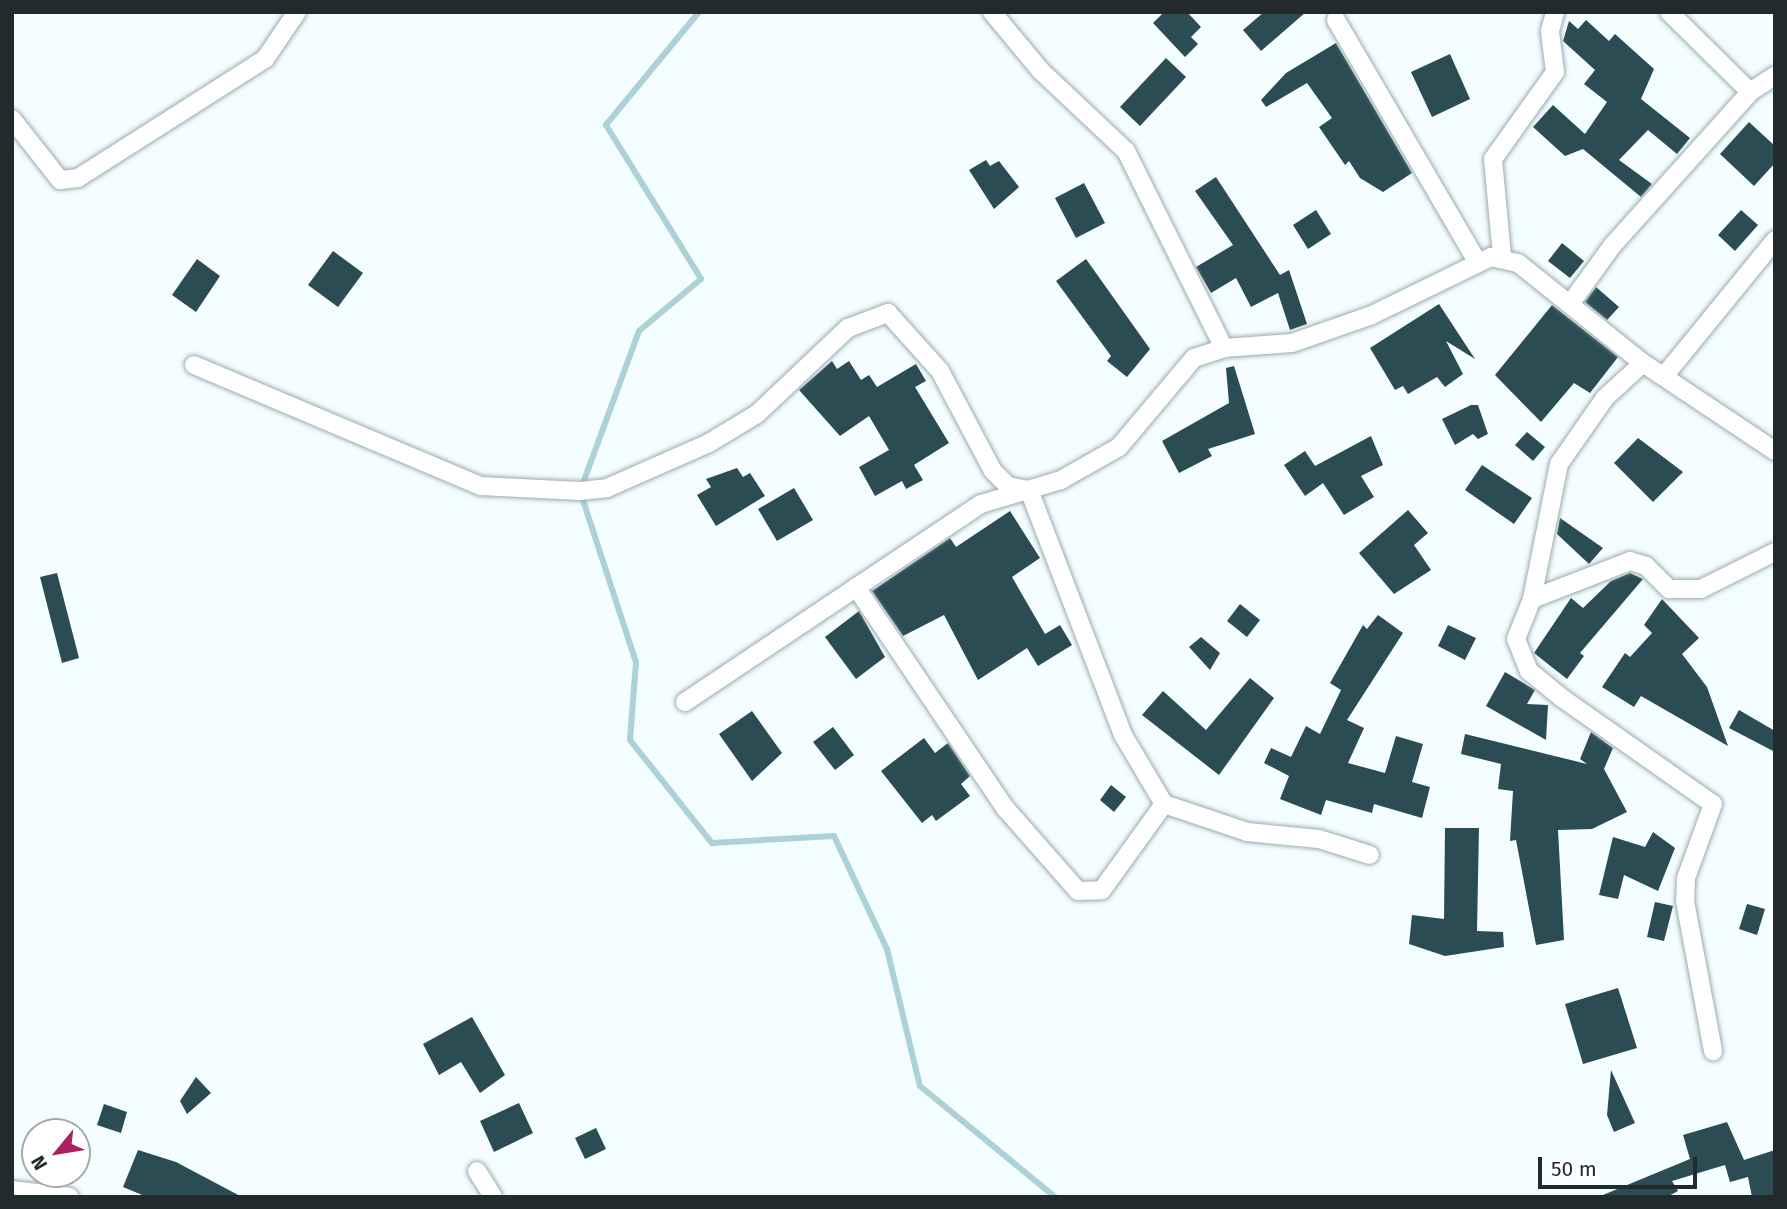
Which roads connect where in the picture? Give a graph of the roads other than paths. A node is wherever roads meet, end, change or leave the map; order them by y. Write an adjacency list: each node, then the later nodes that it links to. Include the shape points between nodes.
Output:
1 (298, 12): 8 (street, via 265,59 78,178 60,180)
2 (992, 12): 13 (street, via 1041,71 1126,151)
3 (1555, 12): 10 (street, via 1550,31 1555,72 1493,159)
4 (1670, 12): 7 (street)
5 (1336, 20): 11 (street)
6 (1775, 76): 7 (street)
7 (1750, 92): 12 (street, via 1612,246)
8 (12, 119)
9 (1775, 240): 16 (street)
10 (1502, 256): 11 (street); 12 (street)
11 (1477, 261): 13 (street, via 1372,315 1292,343)
12 (1570, 304): 14 (street)
13 (1224, 348): 18 (street, via 1194,358 1119,447)
14 (1643, 363): 16 (street); 21 (street, via 1605,398 1559,464)
15 (194, 365): 18 (street, via 496,488 607,488 709,443 757,414 848,328 888,313 940,371 993,471 1008,486)
16 (1665, 375): 17 (street)
17 (1775, 451)
18 (1029, 490): 20 (street, via 981,504); 23 (street, via 1123,735)
19 (1775, 552): 21 (street, via 1701,589 1669,589 1646,566 1630,561)
20 (856, 587): 22 (street); 23 (street, via 1006,809 1078,891 1102,890)
21 (1532, 599): 25 (street, via 1516,639 1529,671 1713,804 1686,878 1685,901)
22 (685, 702)
23 (1164, 803): 24 (street, via 1248,832 1319,839)
24 (1370, 855)
25 (1713, 1051)
26 (477, 1171): 29 (street)
27 (12, 1190): 28 (street)
28 (70, 1197)
29 (493, 1197)

